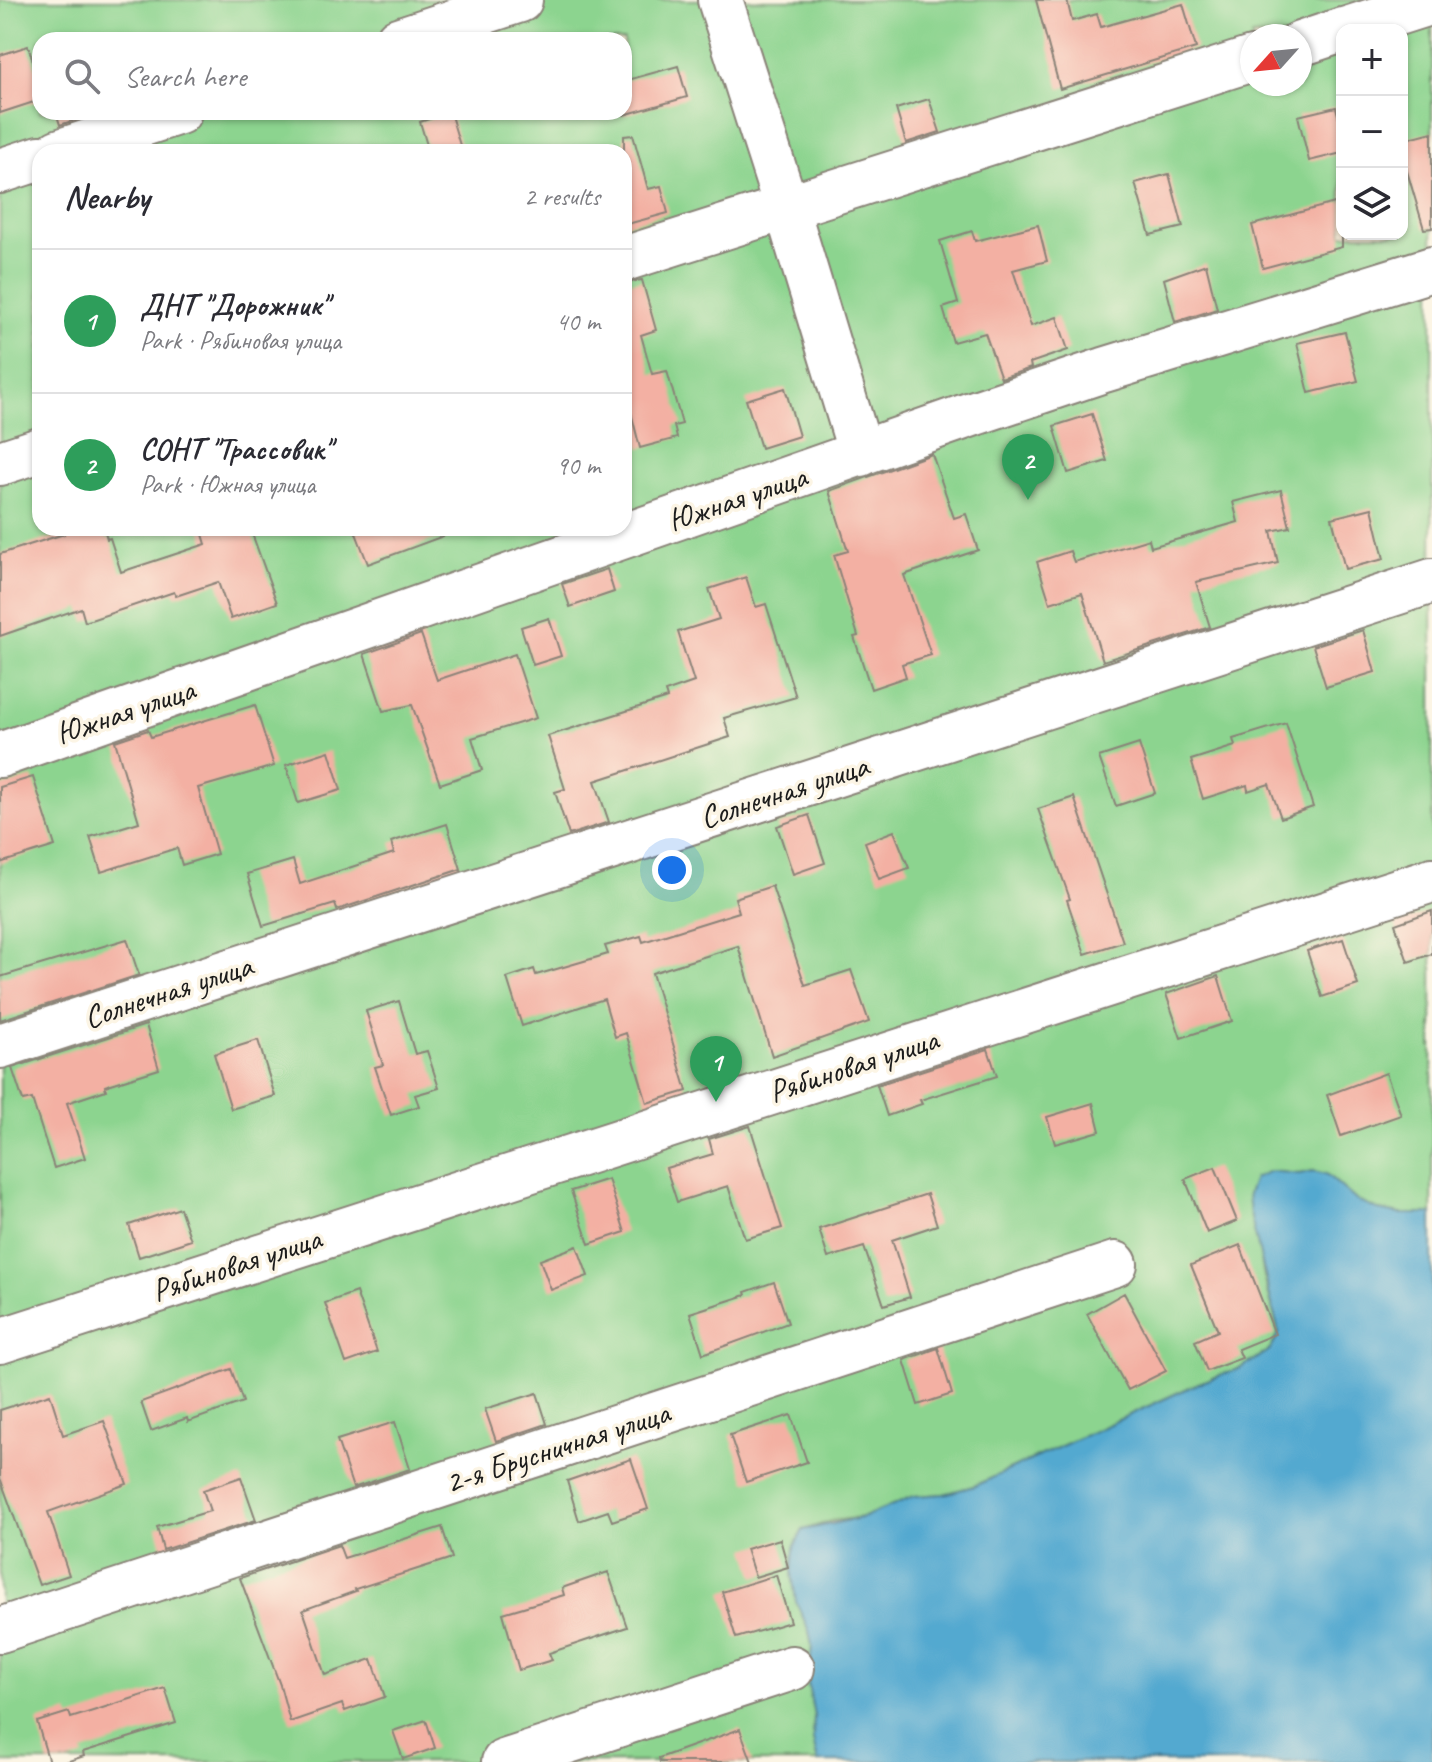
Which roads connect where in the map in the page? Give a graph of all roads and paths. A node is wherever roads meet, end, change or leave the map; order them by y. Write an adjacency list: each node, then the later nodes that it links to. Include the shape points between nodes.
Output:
1 (520, 0): 5 (street)
2 (720, 0): 13 (street)
3 (1432, 2): 4 (street)
4 (1362, 24)
5 (422, 32)
6 (1336, 32): 7 (street)
7 (1312, 40)
8 (1240, 63): 13 (street)
9 (155, 120): 10 (street)
10 (82, 144)
11 (32, 161): 12 (street)
12 (0, 171)
13 (786, 206): 14 (street); 17 (street)
14 (632, 256)
15 (1432, 269): 17 (street, Южная улица, via 1104,370)
16 (32, 453): 18 (street)
17 (861, 454): 19 (street, Южная улица)
18 (0, 463)
19 (632, 534)
20 (626, 536): 22 (street, Южная улица)
21 (1432, 581): 24 (street, Солнечная улица)
22 (0, 755)
23 (1432, 880): 26 (street, Рябиновая улица)
24 (0, 1046)
25 (1115, 1264): 27 (street, 2-я Брусничная улица)
26 (0, 1341)
27 (0, 1630)
28 (792, 1668): 29 (street)
29 (504, 1762)

